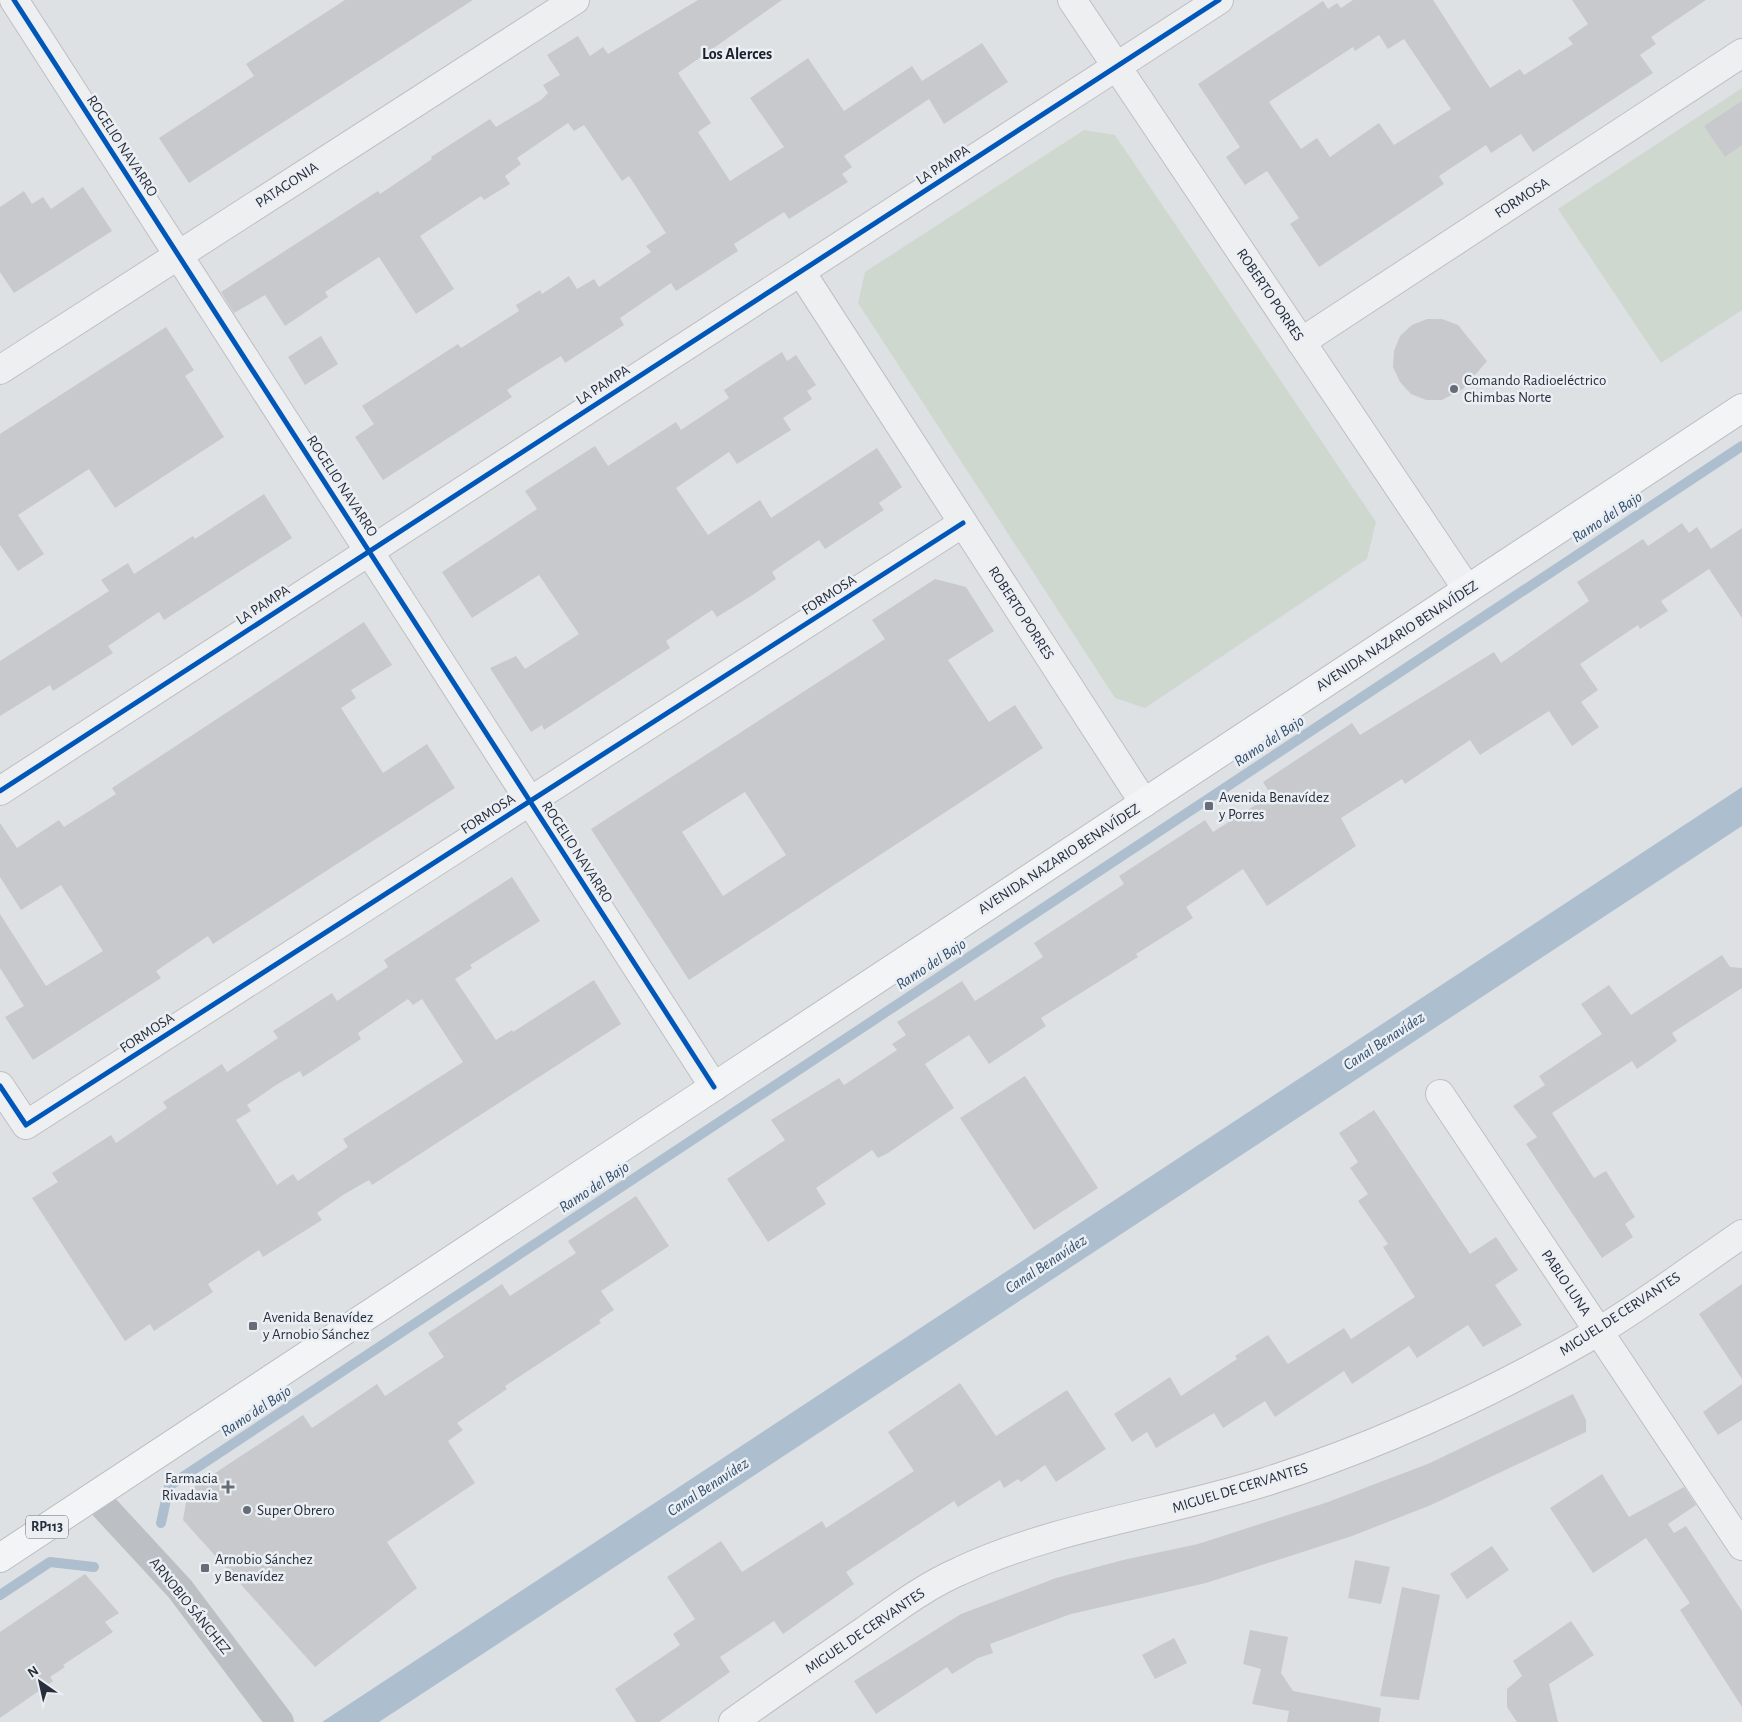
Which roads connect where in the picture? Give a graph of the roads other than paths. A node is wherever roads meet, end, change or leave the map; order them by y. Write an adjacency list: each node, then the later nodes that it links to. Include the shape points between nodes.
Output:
1 (14, 0): 7 (street, ROGELIO NAVARRO)
2 (575, 0): 7 (street, PATAGONIA)
3 (1072, 0): 6 (street, ROBERTO PORRES)
4 (1219, 0): 6 (street, LA PAMPA)
5 (1742, 53): 9 (street, FORMOSA)
6 (1117, 66): 8 (street, LA PAMPA); 9 (street, ROBERTO PORRES)
7 (178, 256): 10 (street, PATAGONIA); 13 (street, ROGELIO NAVARRO)
8 (801, 272): 12 (street, ROBERTO PORRES); 13 (street, LA PAMPA)
9 (1301, 342): 14 (street, ROBERTO PORRES)
10 (0, 370)
11 (1742, 408): 14 (main road, AVENIDA NAZARIO BENAVÍDEZ / RP113)
12 (963, 524): 16 (street, FORMOSA); 17 (street, ROBERTO PORRES)
13 (369, 552): 15 (street, LA PAMPA); 16 (street, ROGELIO NAVARRO)
14 (1467, 590): 17 (main road, AVENIDA NAZARIO BENAVÍDEZ / RP113)
15 (0, 791)
16 (530, 802): 18 (street, FORMOSA, via 26,1125); 19 (street, ROGELIO NAVARRO)
17 (1144, 803): 19 (main road, AVENIDA NAZARIO BENAVÍDEZ / RP113)
18 (0, 1086)
19 (714, 1087): 23 (main road, AVENIDA NAZARIO BENAVÍDEZ / RP113)
20 (1440, 1094): 22 (street, PABLO LUNA)
21 (1742, 1234): 22 (street, MIGUEL DE CERVANTES)
22 (1599, 1332): 24 (street, PABLO LUNA); 26 (street, MIGUEL DE CERVANTES, via 1487,1393 1313,1466 1180,1507 1039,1541 957,1572 916,1595)
23 (94, 1496): 25 (main road, AVENIDA NAZARIO BENAVÍDEZ / RP113); 27 (street, ARNOBIO SÁNCHEZ, via 180,1589)
24 (1742, 1546)
25 (0, 1558)
26 (748, 1718)
27 (280, 1722)

